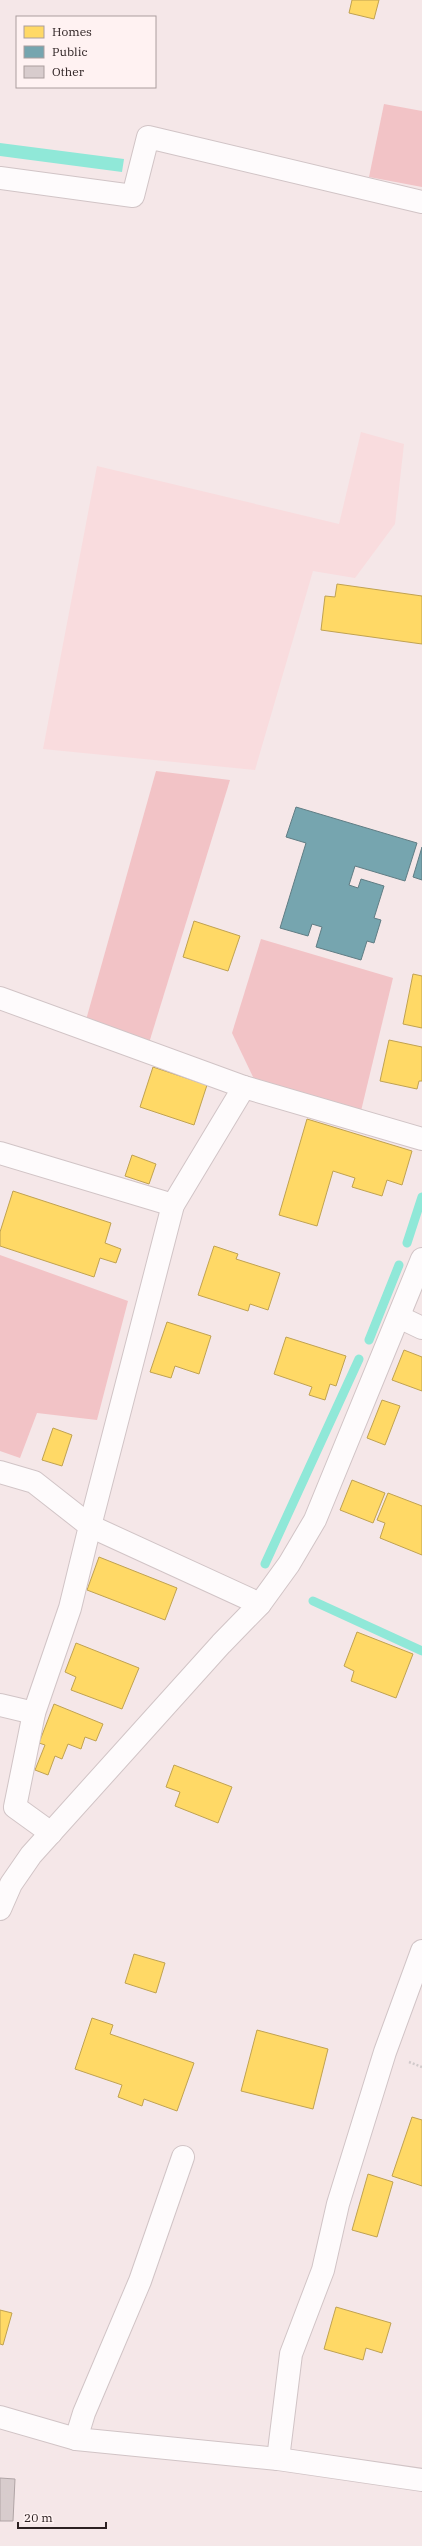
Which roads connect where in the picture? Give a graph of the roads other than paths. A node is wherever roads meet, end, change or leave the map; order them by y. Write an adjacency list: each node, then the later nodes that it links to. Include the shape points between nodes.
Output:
1 (0, 178): 2 (street, via 133,196 148,137)
2 (422, 202)
3 (0, 998): 4 (street)
4 (244, 1087): 5 (street); 7 (street)
5 (422, 1139)
6 (0, 1153): 7 (street)
7 (173, 1205): 12 (street)
8 (422, 1259): 9 (street)
9 (399, 1317): 10 (street); 13 (street, via 315,1520 289,1564)
10 (422, 1328)
11 (0, 1472): 12 (street, via 34,1482)
12 (90, 1526): 13 (street); 15 (street, via 70,1608)
13 (260, 1604): 16 (street)
14 (0, 1705): 15 (street)
15 (34, 1713): 16 (street, via 15,1807)
16 (51, 1833): 17 (street, via 11,1884)
17 (0, 1909)
18 (422, 1951): 22 (street, via 380,2067 338,2204 323,2270 291,2354)
19 (183, 2157): 21 (street, via 140,2281 84,2413)
20 (0, 2417): 21 (street)
21 (76, 2439): 22 (street)
22 (278, 2459): 23 (street)
23 (422, 2480)

